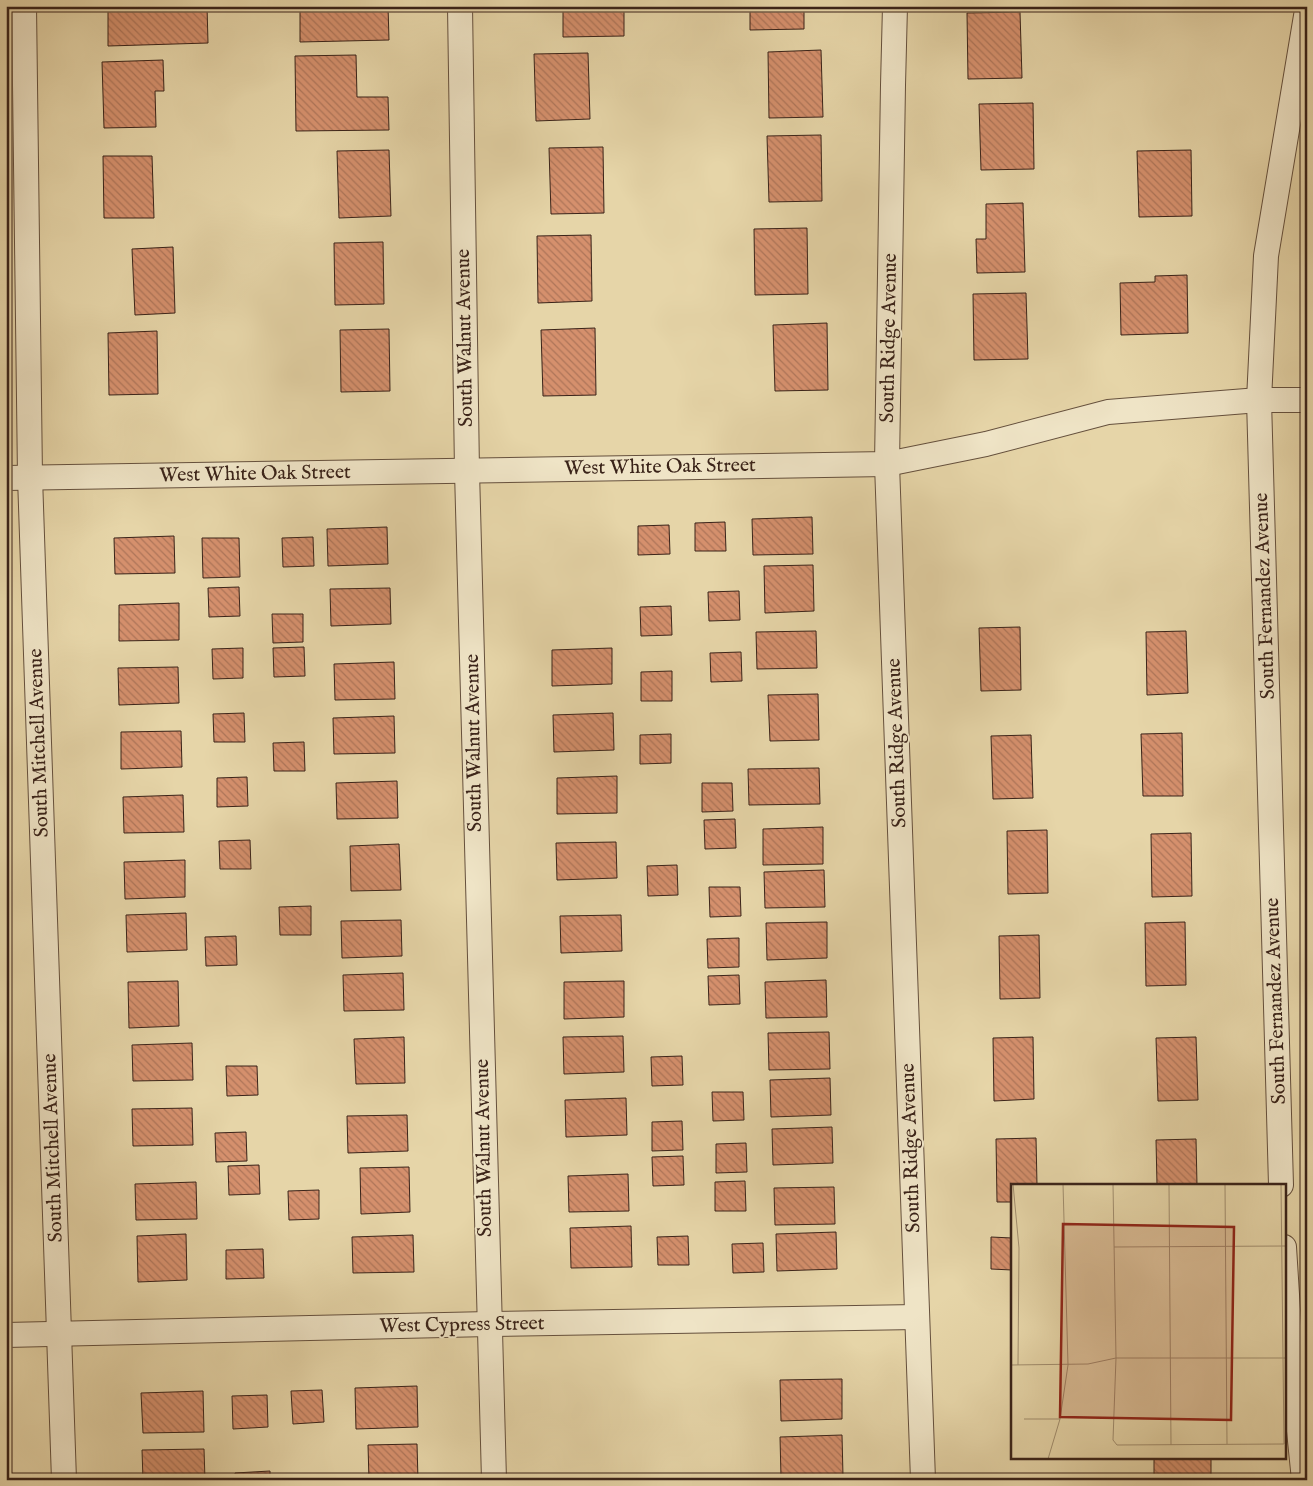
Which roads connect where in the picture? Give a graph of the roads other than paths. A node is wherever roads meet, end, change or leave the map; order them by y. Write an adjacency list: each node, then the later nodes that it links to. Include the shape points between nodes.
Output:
1 (24, 6): 9 (street, South Mitchell Avenue)
2 (460, 6): 8 (street, South Walnut Avenue)
3 (896, 6): 7 (street, South Ridge Avenue)
4 (1307, 10): 5 (street, South Fernandez Avenue, via 1266,256)
5 (1260, 400): 6 (street, West White Oak Street); 7 (street, West White Oak Street, via 1108,412 986,444); 11 (street, South Fernandez Avenue)
6 (1307, 400)
7 (886, 464): 8 (street, West White Oak Street); 13 (street, South Ridge Avenue)
8 (467, 471): 9 (street, West White Oak Street); 14 (street, South Walnut Avenue)
9 (30, 477): 10 (street, West White Oak Street); 15 (street, South Mitchell Avenue)
10 (6, 478)
11 (1281, 1184)
12 (1286, 1279): 20 (street)
13 (917, 1317): 14 (street, West Cypress Street); 19 (street, South Ridge Avenue)
14 (489, 1324): 15 (street, West Cypress Street); 18 (street, South Walnut Avenue)
15 (59, 1334): 16 (street, West Cypress Street); 17 (street, South Mitchell Avenue)
16 (6, 1335)
17 (64, 1480)
18 (494, 1480)
19 (923, 1480)
20 (1304, 1480)

